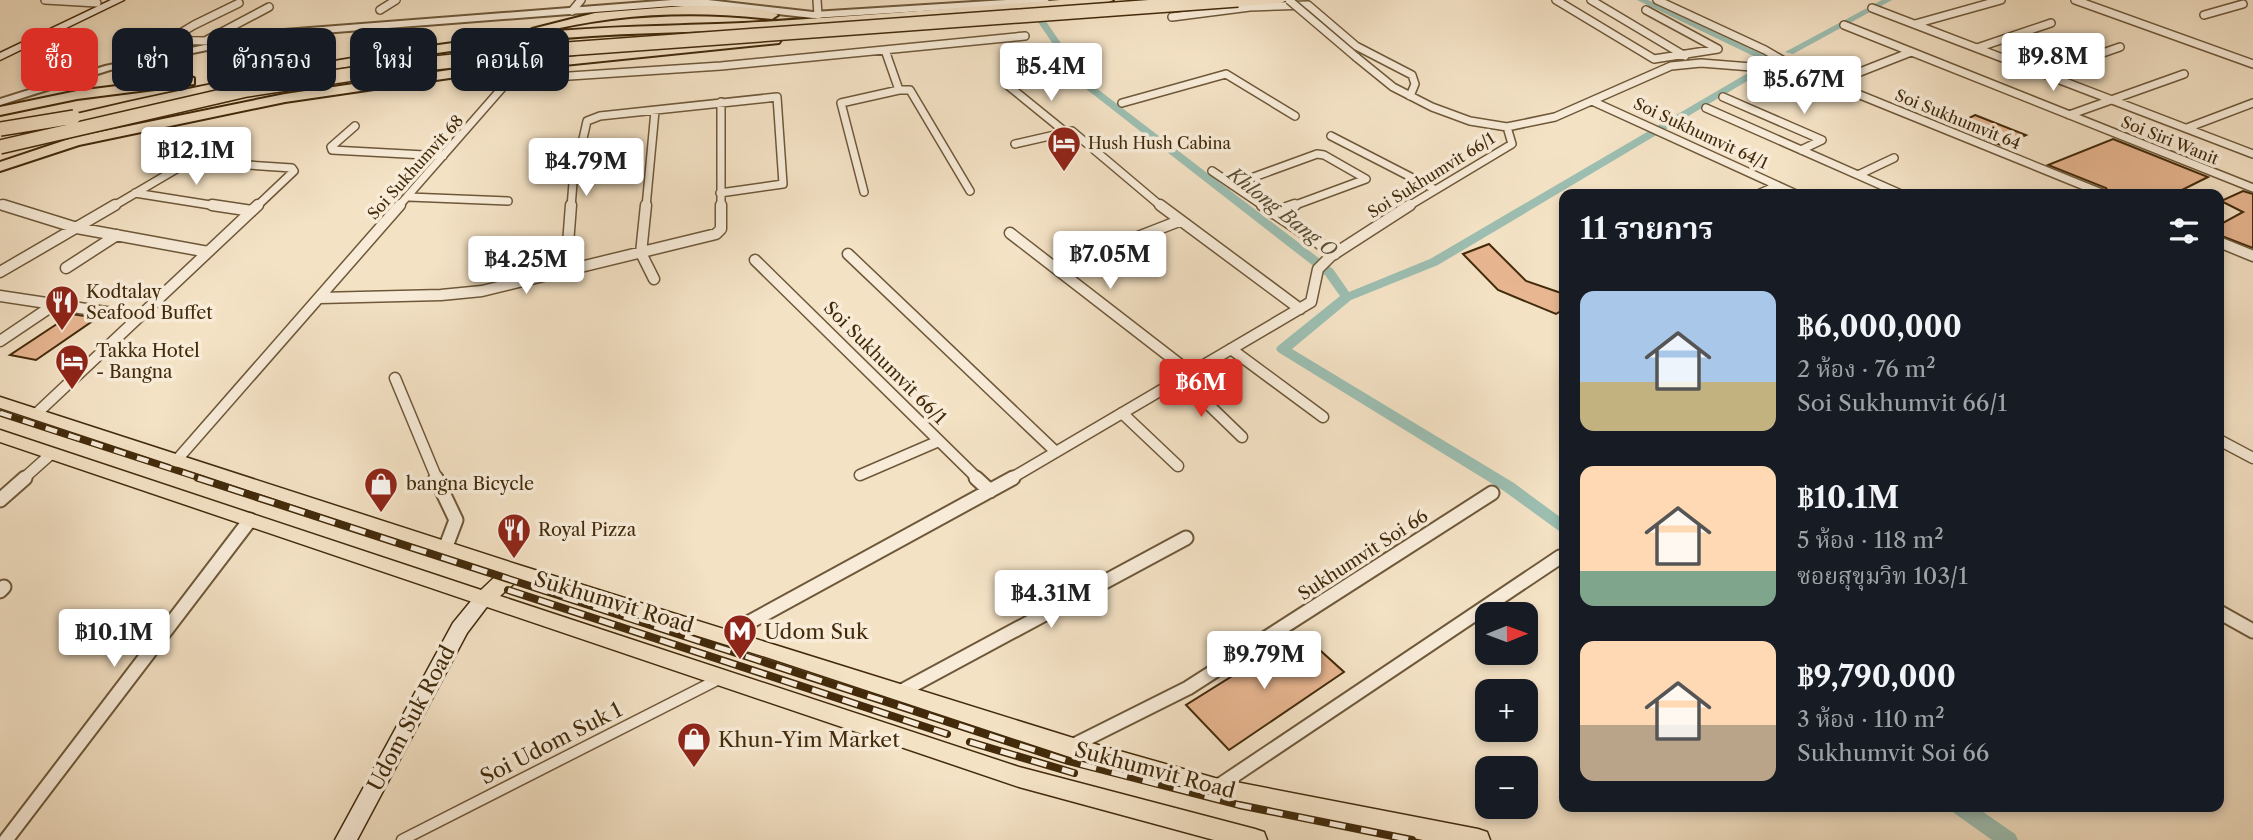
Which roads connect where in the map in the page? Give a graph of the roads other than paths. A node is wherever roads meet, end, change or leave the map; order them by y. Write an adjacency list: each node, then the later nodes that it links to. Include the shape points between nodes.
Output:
1 (45, 0): 19 (street)
2 (119, 0): 36 (main road)
3 (396, 0): 26 (street)
4 (581, 0): 28 (street)
5 (817, 0): 31 (street)
6 (1045, 0): 21 (street)
7 (1107, 0): 31 (highway)
8 (1155, 0): 93 (highway, bridge, via 407,58 250,82)
9 (1238, 0): 96 (highway, bridge, via 567,49 406,66 247,90)
10 (1281, 0): 42 (highway)
11 (1289, 0): 72 (street, Soi Sukhumvit 66/1, bridge, via 1393,87)
12 (1556, 0): 53 (street, via 1654,59)
13 (1591, 0): 53 (street)
14 (1657, 0): 64 (street, Soi Sukhumvit 64)
15 (2001, 0): 33 (street)
16 (2075, 0): 59 (street)
17 (2230, 0): 22 (street)
18 (708, 1): 28 (street); 31 (street)
19 (100, 2): 35 (main road)
20 (239, 3): 37 (street)
21 (930, 3): 31 (street)
22 (2243, 5): 25 (street); 29 (street)
23 (269, 7): 43 (street, via 205,41)
24 (1872, 8): 33 (street, Soi Siri Wanit)
25 (2253, 8)
26 (380, 10)
27 (1646, 10): 53 (street, via 1718,50)
28 (570, 15): 31 (highway, via 703,9); 38 (highway); 49 (street, via 271,34)
29 (2204, 15)
30 (1172, 17): 72 (street, via 1308,5 1356,46 1412,75 1415,84)
31 (821, 18): 39 (highway)
32 (2051, 23): 47 (street)
33 (1915, 24): 47 (street, Soi Siri Wanit)
34 (1844, 25): 51 (street, Soi Siri Wanit)
35 (46, 28)
36 (61, 28)
37 (190, 28)
38 (535, 28)
39 (569, 35)
40 (1025, 36): 50 (street, Soi Sukhumvit 68)
41 (21, 39): 48 (main road)
42 (775, 40): 52 (highway); 101 (highway, via 477,70 285,98 75,141)
43 (193, 41)
44 (21, 47): 54 (main road)
45 (2120, 47): 66 (street)
46 (451, 48): 56 (highway)
47 (1977, 48): 66 (street, Soi Siri Wanit)
48 (0, 49)
49 (193, 50)
50 (885, 50): 63 (street, Soi Sukhumvit 68); 71 (street)
51 (1911, 52): 68 (street); 83 (street, Soi Siri Wanit)
52 (569, 56)
53 (1686, 56): 57 (street)
54 (0, 57)
55 (688, 58): 63 (street)
56 (343, 63): 58 (highway); 81 (highway, via 77,95)
57 (1696, 63): 64 (street, Soi Sukhumvit 64); 75 (street, Soi Sukhumvit 64, via 1671,66)
58 (336, 64)
59 (2253, 64)
60 (451, 66): 96 (highway, via 253,94)
61 (112, 68): 76 (street)
62 (451, 69): 89 (highway, bridge)
63 (685, 69): 99 (street, Soi Sukhumvit 68, via 509,80)
64 (1801, 71): 68 (street, Soi Sukhumvit 64)
65 (1037, 74): 90 (street, via 1005,83)
66 (2045, 74): 74 (street, Soi Siri Wanit)
67 (2184, 74): 74 (street)
68 (1832, 83): 111 (street, Soi Sukhumvit 64)
69 (207, 84): 85 (highway)
70 (207, 88): 93 (highway)
71 (899, 90): 112 (street, via 912,94); 113 (street, via 841,103)
72 (1410, 96): 87 (street, Soi Sukhumvit 66/1, via 1470,121)
73 (1723, 97): 94 (street)
74 (2112, 99): 83 (street); 88 (street, Soi Siri Wanit)
75 (1592, 101): 87 (street, Soi Sukhumvit 64, via 1555,117); 105 (street, Soi Sukhumvit 64/1)
76 (0, 102)
77 (720, 102): 82 (street); 115 (street); 115 (street, via 779,98 783,182)
78 (1122, 103): 84 (street, via 1226,74)
79 (2253, 103): 88 (street)
80 (1706, 108): 97 (street)
81 (0, 111)
82 (655, 111): 128 (street); 134 (street, via 600,116 585,124 573,183)
83 (2069, 115): 106 (street, Soi Siri Wanit)
84 (1295, 116)
85 (0, 119)
86 (355, 126): 99 (street, via 332,150)
87 (1507, 127): 107 (street, Soi Sukhumvit 66/1, via 1512,144)
88 (2187, 128): 98 (street, Soi Siri Wanit)
89 (0, 129)
90 (1064, 131): 95 (street); 121 (street, via 1072,131)
91 (1835, 134): 94 (street)
92 (1331, 136): 107 (street)
93 (0, 138)
94 (1822, 140): 97 (street)
95 (1016, 144)
96 (0, 149)
97 (1801, 150): 103 (street)
98 (2253, 154)
99 (443, 156): 116 (street, Soi Sukhumvit 68)
100 (1894, 158): 103 (street)
101 (0, 167)
102 (1212, 171): 104 (street)
103 (1858, 175): 110 (street)
104 (1231, 185): 120 (street); 120 (street, via 1321,153 1366,179)
105 (1776, 186): 108 (street); 109 (street, Soi Sukhumvit 64/1)
106 (2253, 188)
107 (1434, 189): 130 (street, Soi Sukhumvit 66/1)
108 (1769, 189)
109 (1784, 189)
110 (1890, 189)
111 (2092, 189)
112 (970, 191)
113 (864, 192)
114 (135, 193): 119 (street); 119 (street, via 195,159 292,168 291,175); 122 (street)
115 (720, 193): 128 (street, via 720,232)
116 (409, 197): 117 (street); 138 (street, Soi Sukhumvit 68)
117 (508, 201)
118 (0, 204): 122 (street)
119 (252, 211): 127 (street)
120 (1272, 213): 130 (street)
121 (1179, 221): 125 (street); 140 (street)
122 (76, 228): 124 (street); 135 (street)
123 (1010, 233): 144 (street)
124 (117, 235): 127 (street); 133 (street)
125 (1125, 242)
126 (2224, 244): 131 (street)
127 (208, 252): 141 (street)
128 (641, 253): 134 (street); 136 (street)
129 (848, 254): 154 (street)
130 (1333, 255): 140 (street, Soi Sukhumvit 66/1, via 1318,269 1311,302)
131 (2253, 256)
132 (755, 260): 152 (street, Soi Sukhumvit 66/1)
133 (66, 268)
134 (566, 270): 138 (street, via 464,293)
135 (0, 272)
136 (654, 279)
137 (0, 296): 139 (street)
138 (320, 298): 157 (street, Soi Sukhumvit 68)
139 (55, 304): 141 (street); 142 (street)
140 (1300, 309): 143 (street)
141 (139, 317): 147 (street)
142 (0, 341)
143 (1231, 349): 144 (street); 149 (street)
144 (1186, 376): 148 (street); 151 (street)
145 (395, 378): 166 (street, via 456,520)
146 (0, 402): 147 (main road, Sukhumvit Road)
147 (36, 414): 157 (main road, Sukhumvit Road)
148 (1122, 414): 154 (street); 158 (street)
149 (1323, 417)
150 (0, 436): 155 (main road, Sukhumvit Road)
151 (1242, 437)
152 (939, 441): 159 (street); 161 (street, Soi Sukhumvit 66/1)
153 (2224, 443): 156 (street)
154 (1056, 452): 161 (street)
155 (51, 454): 160 (main road, Sukhumvit Road); 163 (street)
156 (2253, 458)
157 (175, 461): 160 (main road); 166 (main road, Sukhumvit Road)
158 (1178, 466)
159 (860, 475)
160 (146, 484): 164 (main road, Sukhumvit Road)
161 (990, 491): 172 (street)
162 (1492, 493): 175 (street, Sukhumvit Soi 66, via 1188,688)
163 (0, 500)
164 (250, 520): 169 (main road, Sukhumvit Road); 177 (street)
165 (1186, 538): 174 (street)
166 (445, 549): 168 (main road, Sukhumvit Road)
167 (1559, 558): 176 (street)
168 (515, 571): 169 (main road); 172 (main road, Sukhumvit Road)
169 (483, 600): 173 (main road, Sukhumvit Road); 178 (main road, Udom Suk Road, via 460,628)
170 (2224, 615): 171 (street)
171 (2253, 631)
172 (724, 636): 174 (main road, Sukhumvit Road)
173 (717, 680): 179 (street, Soi Udom Suk 1); 180 (main road, Sukhumvit Road, via 1018,777)
174 (900, 692): 175 (main road, Sukhumvit Road)
175 (1070, 747): 176 (main road, Sukhumvit Road)
176 (1215, 788): 181 (main road, Sukhumvit Road)
177 (6, 840)
178 (346, 840)
179 (402, 840)
180 (1255, 840)
181 (1478, 840)

